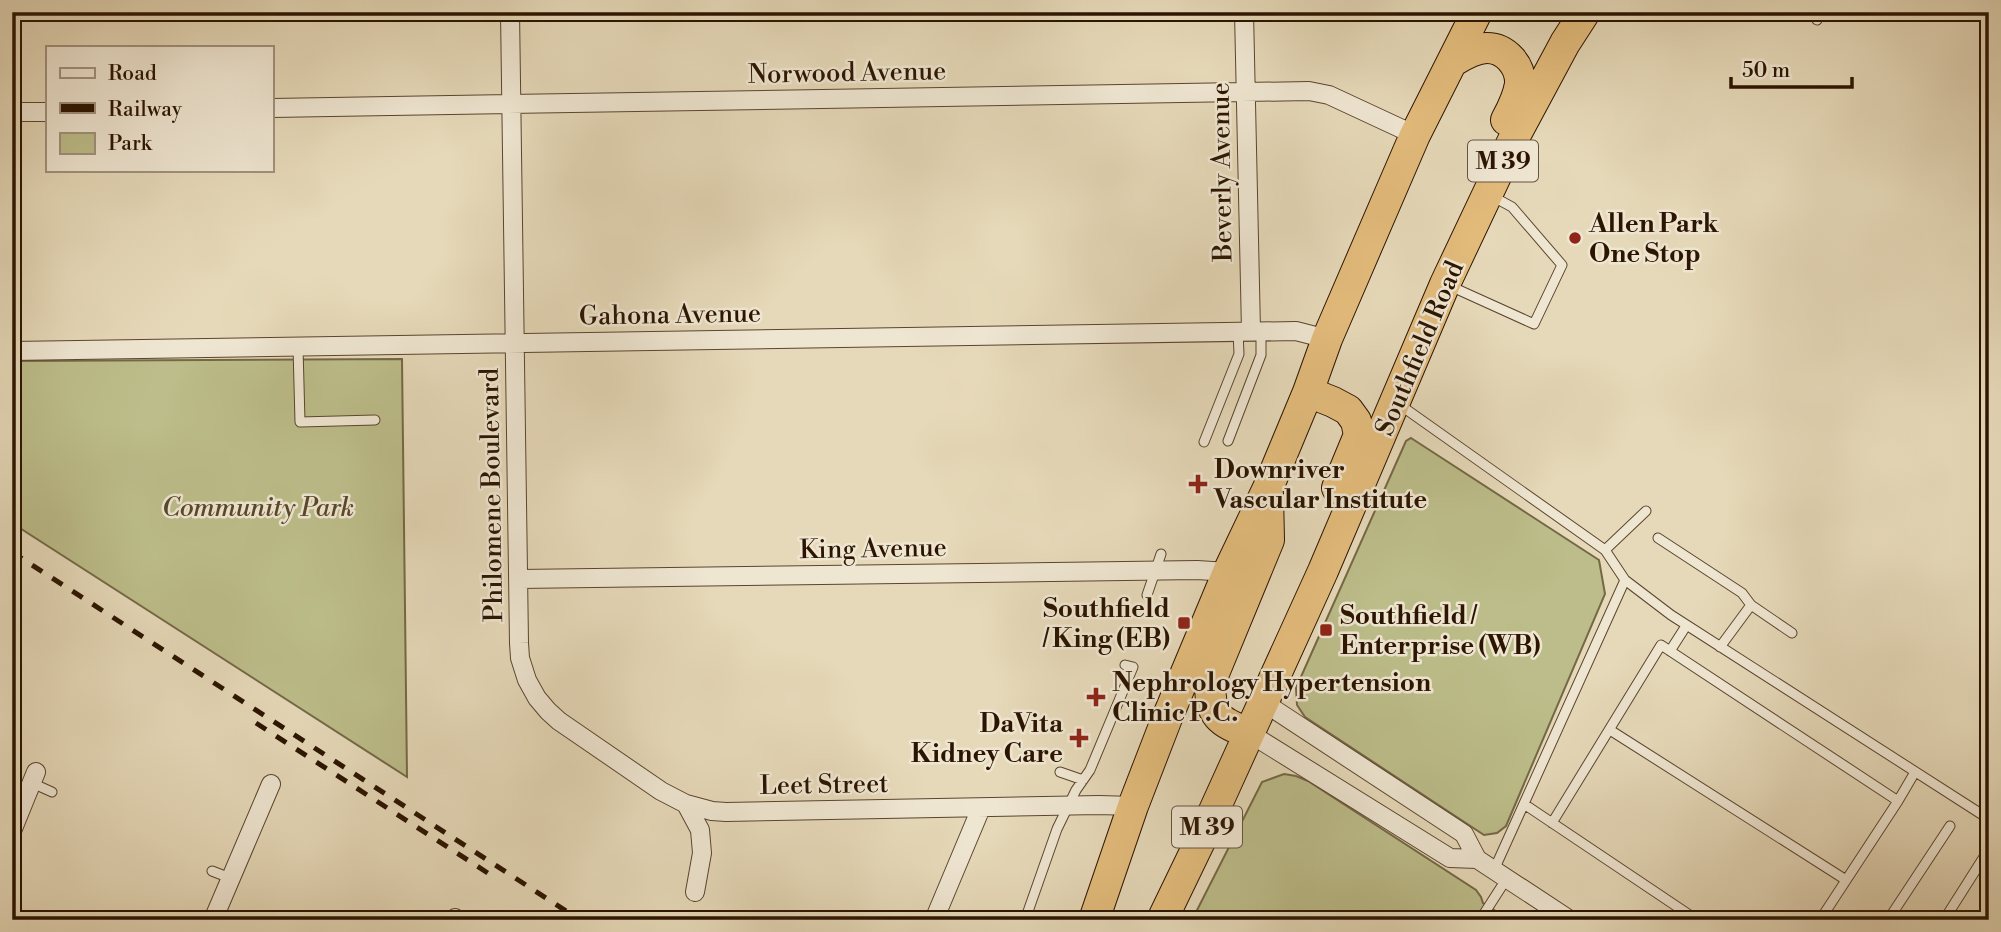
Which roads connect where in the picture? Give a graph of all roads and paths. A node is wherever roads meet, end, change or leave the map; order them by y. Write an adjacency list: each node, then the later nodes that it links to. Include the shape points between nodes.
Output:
1 (510, 12): 7 (street, Philomene Boulevard)
2 (1244, 12): 6 (street, Beverly Avenue)
3 (1477, 12): 5 (highway, M 39)
4 (1584, 12): 12 (highway, Southfield Road / M 39)
5 (1452, 62): 11 (highway, M 39); 14 (highway, via 1473,51 1500,50 1517,66 1520,82 1459,221)
6 (1245, 92): 7 (street, Norwood Avenue); 11 (street, Norwood Avenue, via 1321,93); 15 (street, Beverly Avenue)
7 (512, 103): 8 (street, Norwood Avenue); 17 (street, Philomene Boulevard)
8 (273, 108)
9 (46, 111): 10 (street)
10 (12, 112)
11 (1415, 135): 16 (highway, M 39)
12 (1488, 194): 13 (highway, Southfield Road / M 39); 13 (lane, via 1513,207 1562,265 1557,277 1534,324)
13 (1445, 284): 14 (highway, Southfield Road / M 39)
14 (1431, 316): 21 (highway, Southfield Road / M 39)
15 (1250, 331): 16 (street, Gahona Avenue, via 1300,331); 17 (street, Gahona Avenue); 23 (lane, via 1261,355); 24 (lane)
16 (1327, 339): 20 (highway, M 39)
17 (515, 343): 18 (street, Gahona Avenue); 32 (street, Philomene Boulevard)
18 (298, 346): 19 (street, Gahona Avenue); 22 (lane, via 300,422)
19 (12, 351)
20 (1308, 392): 25 (highway, M 39); 41 (highway, via 1348,410 1359,435 1283,617)
21 (1396, 402): 28 (lane); 41 (highway, Southfield Road / M 39)
22 (374, 420)
23 (1228, 441)
24 (1204, 442)
25 (1268, 488): 31 (highway, M 39); 43 (highway, via 1269,540 1210,683 1214,712 1222,722)
26 (1647, 511): 28 (lane)
27 (1658, 538): 35 (lane, via 1742,593)
28 (1605, 550): 33 (lane)
29 (1161, 554): 30 (lane)
30 (1155, 571): 31 (street, King Avenue); 32 (street, King Avenue); 34 (lane)
31 (1228, 572): 54 (highway, M 39)
32 (519, 579): 51 (street, Philomene Boulevard, via 520,658 537,698 559,721)
33 (1625, 580): 36 (lane); 52 (lane)
34 (1147, 595)
35 (1751, 606): 37 (lane); 38 (lane)
36 (1686, 626): 38 (lane); 39 (lane)
37 (1792, 633)
38 (1720, 647): 45 (lane)
39 (1670, 651): 42 (lane, via 1661,645); 50 (lane)
40 (1125, 665): 47 (lane, via 1133,667)
41 (1268, 691): 43 (highway, Southfield Road / M 39); 61 (street, via 1464,834)
42 (1609, 730): 57 (lane); 65 (lane)
43 (1249, 733): 61 (street, via 1450,858); 71 (highway, Southfield Road / M 39)
44 (1060, 772): 47 (lane)
45 (1916, 772): 50 (lane); 56 (lane)
46 (34, 778): 49 (lane); 59 (street)
47 (1083, 780): 53 (lane)
48 (271, 784): 64 (street)
49 (52, 792)
50 (1898, 801): 65 (lane)
51 (685, 804): 55 (street, Leet Street, via 726,812); 66 (street, via 701,830)
52 (1524, 804): 57 (lane); 63 (lane)
53 (1068, 806): 54 (street, Leet Street); 55 (street, Leet Street); 70 (lane)
54 (1133, 806): 67 (highway, M 39)
55 (981, 808): 69 (street)
56 (1989, 819)
57 (1552, 823): 74 (lane)
58 (1950, 826): 76 (lane)
59 (12, 831)
60 (1989, 849): 77 (lane)
61 (1477, 859): 63 (street)
62 (212, 871): 64 (lane)
63 (1500, 874): 72 (lane); 73 (street)
64 (230, 878): 68 (street)
65 (1846, 880): 75 (lane)
66 (695, 891)
67 (1094, 918)
68 (213, 920)
69 (934, 920)
70 (1025, 920)
71 (1162, 920)
72 (1480, 920)
73 (1570, 920)
74 (1697, 920)
75 (1820, 920)
76 (1888, 920)
77 (1944, 920)

